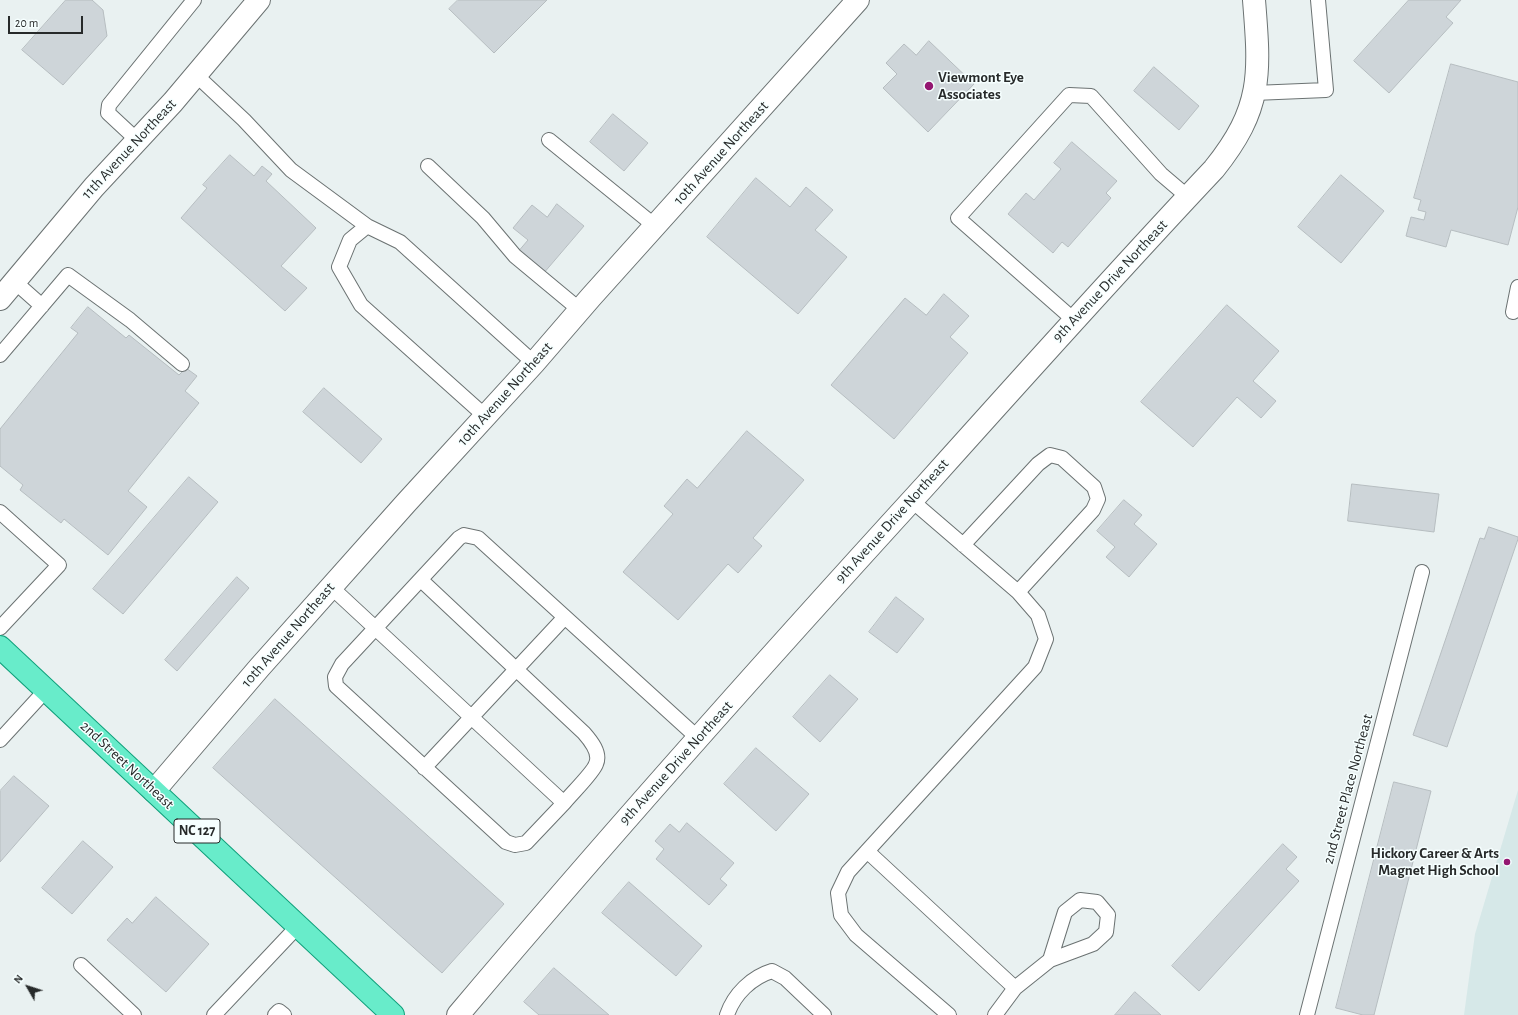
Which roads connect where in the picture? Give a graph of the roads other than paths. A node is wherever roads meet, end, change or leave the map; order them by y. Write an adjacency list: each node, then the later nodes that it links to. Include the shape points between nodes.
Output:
1 (194, 0): 8 (lane, via 109,104 108,113)
2 (259, 0): 6 (street, 11th Avenue Northeast)
3 (858, 0): 13 (street, 10th Avenue Northeast)
4 (1254, 0): 7 (street, 9th Avenue Drive Northeast, via 1258,59)
5 (1318, 0): 7 (lane, via 1326,90)
6 (196, 75): 8 (street, 11th Avenue Northeast); 12 (lane, via 244,120 291,170)
7 (1254, 93): 11 (street, 9th Avenue Drive Northeast, via 1249,112 1231,148)
8 (138, 140): 14 (street, 11th Avenue Northeast, via 94,187)
9 (549, 140): 13 (lane)
10 (428, 166): 18 (lane, via 483,218 515,256)
11 (1188, 197): 20 (street, 9th Avenue Drive Northeast); 20 (lane, via 1161,174 1091,96 1069,95 958,218)
12 (366, 226): 22 (lane, via 400,242); 24 (lane, via 350,240 338,267 361,305)
13 (655, 226): 18 (street, 10th Avenue Northeast)
14 (15, 282): 16 (street, 11th Avenue Northeast); 17 (lane)
15 (1518, 287): 19 (lane)
16 (0, 299)
17 (42, 306): 21 (lane); 23 (lane, via 68,275 130,320)
18 (580, 310): 22 (street, 10th Avenue Northeast)
19 (1513, 312)
20 (1074, 320): 25 (street, 9th Avenue Drive Northeast)
21 (0, 355)
22 (534, 363): 24 (street, 10th Avenue Northeast)
23 (182, 364)
24 (485, 416): 30 (street, 10th Avenue Northeast)
25 (911, 500): 27 (lane); 39 (street, 9th Avenue Drive Northeast)
26 (0, 512): 33 (lane, via 59,564)
27 (963, 545): 31 (lane); 31 (lane, via 1038,464 1050,455 1062,458 1094,487 1098,499 1093,510)
28 (1422, 572): 57 (lane, 2nd Street Place Northeast)
29 (421, 580): 32 (lane, via 459,538 470,535 478,538); 34 (lane); 36 (lane)
30 (331, 587): 34 (lane); 42 (street, 10th Avenue Northeast)
31 (1018, 592): 44 (lane, via 1038,615 1046,639 1035,667)
32 (565, 617): 36 (lane); 39 (lane)
33 (0, 628)
34 (376, 630): 38 (lane); 41 (lane, via 342,664 335,677 336,686)
35 (0, 647): 37 (main road, 2nd Street Northeast / NC 127)
36 (516, 669): 38 (lane); 43 (lane, via 593,744 597,756 596,764)
37 (46, 690): 40 (lane); 42 (main road, 2nd Street Northeast / NC 127)
38 (471, 717): 41 (lane); 43 (lane)
39 (698, 738): 52 (street, 9th Avenue Drive Northeast, via 572,880)
40 (0, 740)
41 (424, 768): 43 (lane, via 493,832 515,845 526,842)
42 (154, 791): 45 (main road, 2nd Street Northeast / NC 127)
43 (564, 803)
44 (867, 851): 48 (lane); 55 (lane, via 848,872 838,893 841,916 856,935)
45 (298, 926): 50 (lane); 51 (main road, 2nd Street Northeast / NC 127)
46 (1050, 960): 46 (lane, via 1093,944 1106,932 1108,915 1097,902 1080,900 1065,912); 48 (lane)
47 (81, 965): 49 (lane)
48 (1016, 988): 56 (lane)
49 (134, 1015)
50 (214, 1015)
51 (393, 1015)
52 (458, 1015)
53 (728, 1015): 54 (lane, via 732,1001 758,975 772,971 785,978)
54 (824, 1015)
55 (949, 1015)
56 (994, 1015)
57 (1307, 1015)

